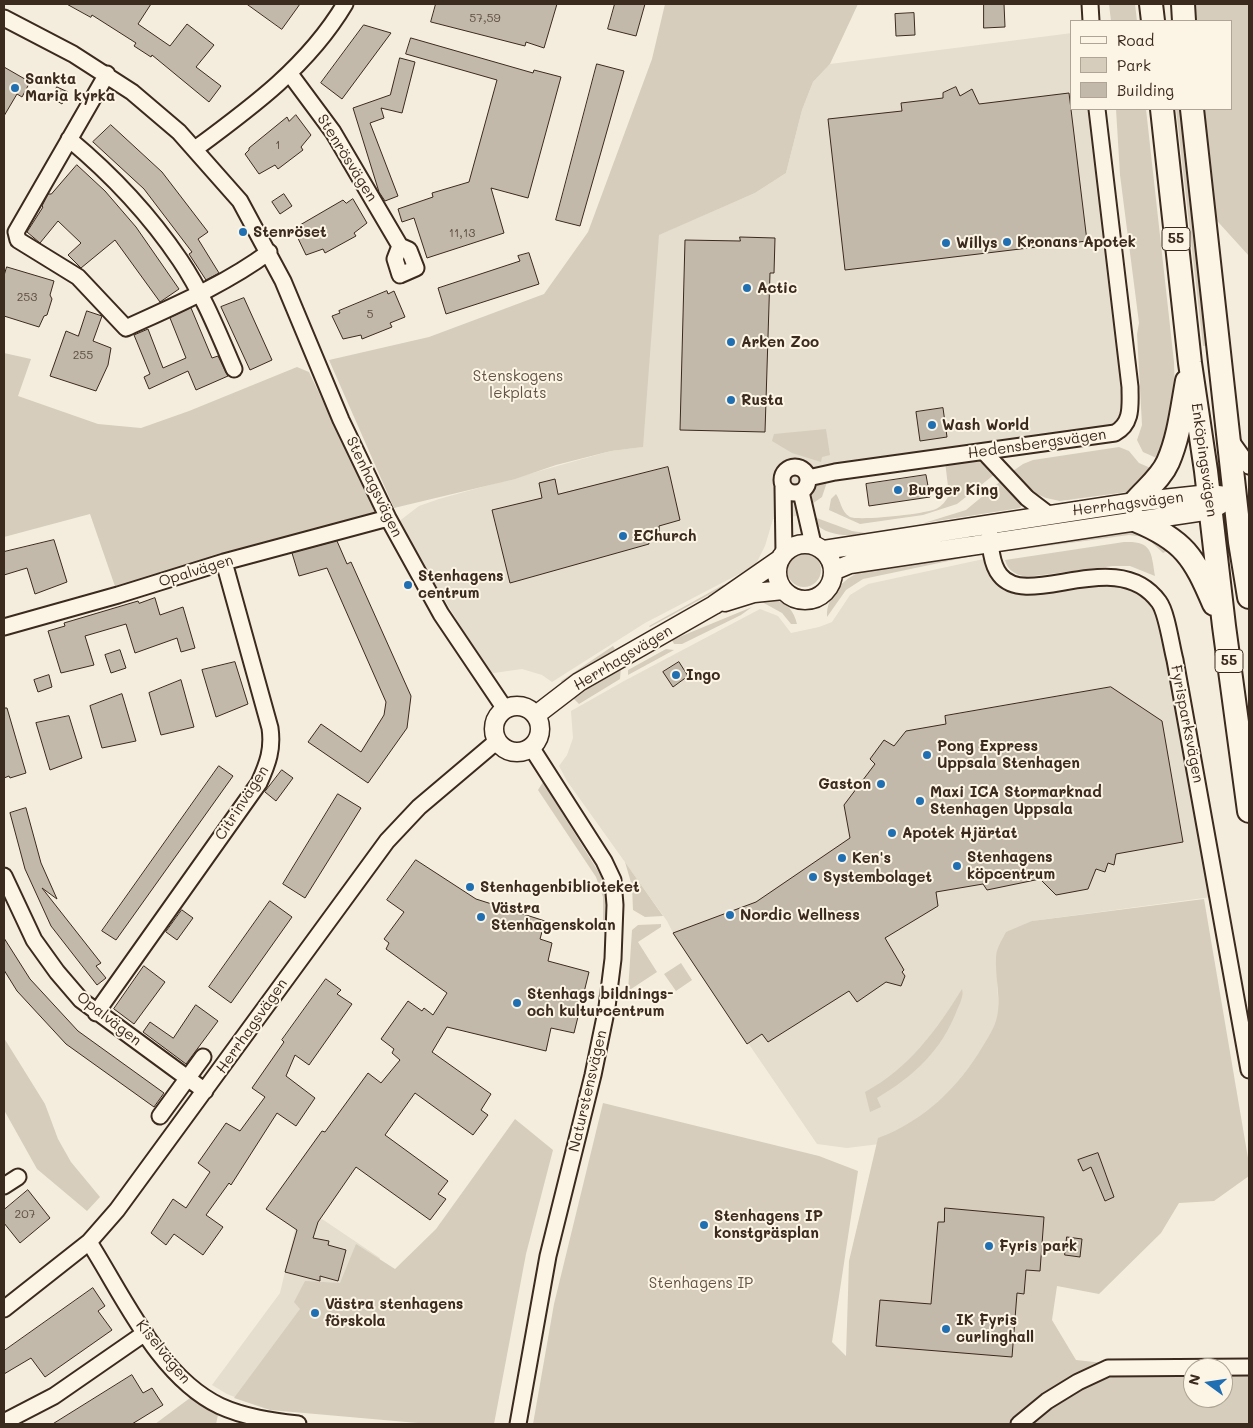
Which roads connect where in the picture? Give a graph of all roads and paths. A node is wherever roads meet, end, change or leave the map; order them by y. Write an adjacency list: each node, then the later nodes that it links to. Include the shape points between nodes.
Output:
1 (345, 4): 10 (street)
2 (1090, 4): 6 (street)
3 (1151, 4): 7 (main road)
4 (1183, 4): 8 (main road)
5 (4, 18): 9 (street, Stenhagsvägen)
6 (1091, 20)
7 (1153, 20)
8 (1184, 20)
9 (107, 74): 14 (street); 15 (street, Stenhagsvägen, via 132,92)
10 (290, 74): 15 (street); 16 (street, Stenrösvägen, via 333,132)
11 (1096, 110): 22 (street, Hedensbergsvägen, via 1130,387 1129,419 1116,433)
12 (1162, 110): 19 (main road, Enköpingsvägen / 55)
13 (1192, 110): 21 (main road, Enköpingsvägen / 55)
14 (69, 139): 18 (street, via 142,210 180,260); 18 (street, via 16,232 18,240 78,277 126,328)
15 (196, 150): 17 (street, Stenhagsvägen, via 240,201)
16 (400, 246)
17 (269, 252): 18 (street); 31 (street, Stenhagsvägen, via 341,420)
18 (199, 293): 20 (street)
19 (1190, 363): 28 (main road, Enköpingsvägen / 55); 29 (main road, via 1179,426 1168,462)
20 (234, 369)
21 (1230, 440): 23 (street); 27 (main road, Enköpingsvägen / 55)
22 (984, 452): 24 (street, Hedensbergsvägen); 30 (street, via 1027,498)
23 (1249, 466)
24 (808, 478): 25 (street, via 799,468 790,468 782,476); 26 (street)
25 (783, 487): 26 (street, via 790,492); 34 (street)
26 (801, 492): 33 (street)
27 (1242, 496): 28 (street, Herrhagsvägen); 38 (main road, Enköpingsvägen / 55, via 1240,542)
28 (1210, 502): 29 (street, Herrhagsvägen); 40 (main road, Enköpingsvägen / 55)
29 (1135, 511): 30 (street, Herrhagsvägen); 32 (street, Herrhagsvägen); 40 (main road, via 1186,552 1200,572)
30 (1048, 514): 32 (street, Herrhagsvägen)
31 (388, 518): 35 (street, Opalvägen); 42 (street, Stenhagsvägen, via 441,614)
32 (990, 533): 33 (street, Herrhagsvägen); 36 (street, Herrhagsvägen, via 850,564); 50 (street, Fyrisparksvägen, via 999,575 1010,584 1027,586 1103,576 1124,578 1150,591 1160,604 1175,660)
33 (818, 547): 34 (street, via 800,544); 36 (street, via 830,558)
34 (782, 556): 37 (street, via 776,569); 39 (street, Herrhagsvägen)
35 (224, 562): 41 (street, Opalvägen); 48 (street, Citrinvägen, via 270,728 269,760 258,783)
36 (833, 571): 37 (street, via 829,587 820,597 799,600)
37 (783, 590): 39 (street, Herrhagsvägen, via 754,593)
38 (1249, 597)
39 (714, 605): 43 (street, Herrhagsvägen, via 579,682)
40 (1224, 626): 46 (main road, Enköpingsvägen / 55)
41 (4, 627)
42 (505, 709): 43 (street, via 525,707); 44 (street, via 494,727)
43 (536, 715): 45 (street, via 540,732)
44 (497, 741): 45 (street, via 516,752); 52 (street, Herrhagsvägen, via 419,807 387,841)
45 (531, 747): 63 (street, Naturstensvägen, via 604,861 613,880 615,905 607,1007 548,1256)
46 (1249, 811)
47 (4, 876): 48 (street, Opalvägen, via 34,940 61,978)
48 (96, 1013): 51 (street, Opalvägen)
49 (203, 1057): 51 (street)
50 (1249, 1070)
51 (186, 1079): 52 (street, Opalvägen); 53 (street)
52 (205, 1091): 56 (street, Herrhagsvägen)
53 (160, 1116)
54 (18, 1177): 55 (street)
55 (4, 1186)
56 (89, 1242): 57 (street, Herrhagsvägen); 58 (street, Kiselvägen)
57 (4, 1309)
58 (145, 1333): 60 (street, via 54,1396); 61 (street, Kiselvägen, via 184,1382 198,1392 220,1406)
59 (1249, 1367): 64 (street, via 1108,1368 1047,1401)
60 (4, 1422)
61 (272, 1423): 62 (street, Kiselvägen)
62 (298, 1424)
63 (518, 1424)
64 (1019, 1424)

